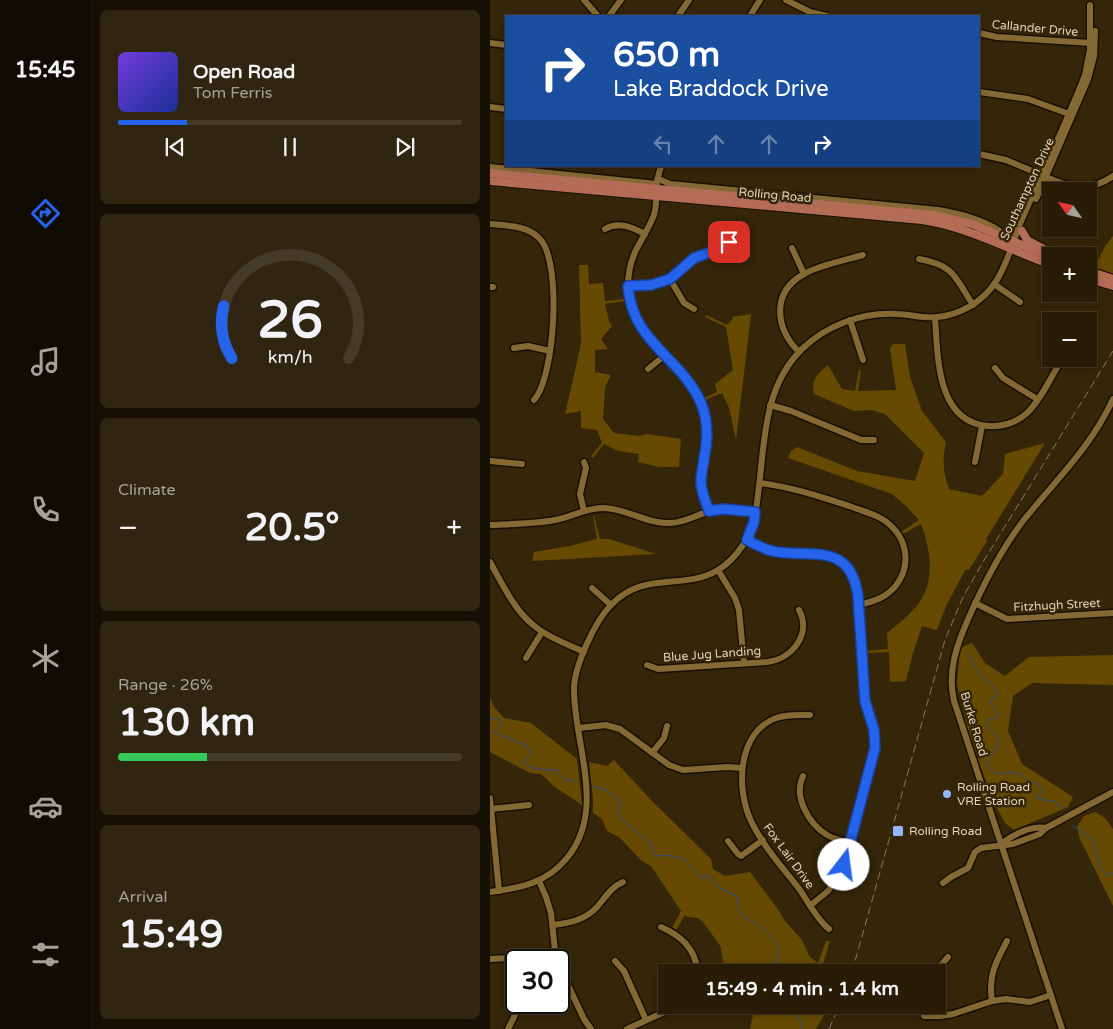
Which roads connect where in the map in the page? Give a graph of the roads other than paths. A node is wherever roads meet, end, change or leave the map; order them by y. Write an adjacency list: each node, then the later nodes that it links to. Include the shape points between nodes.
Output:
1 (584, 0): 7 (street)
2 (621, 0): 8 (street)
3 (689, 0): 9 (street)
4 (760, 0): 10 (street)
5 (786, 0): 11 (street)
6 (1090, 3): 14 (street, Southampton Drive); 25 (street, Southampton Drive, via 1095,34 1092,67)
7 (597, 15)
8 (610, 15)
9 (679, 15)
10 (751, 15)
11 (823, 15)
12 (980, 34): 14 (street, Callander Drive)
13 (490, 43): 15 (street)
14 (1090, 43): 19 (street, Southampton Drive, via 1085,75)
15 (505, 45)
16 (980, 92): 19 (street, via 1028,99)
17 (490, 107): 18 (street)
18 (505, 109)
19 (1068, 114): 25 (street, Southampton Drive)
20 (980, 154): 25 (street, via 1006,160)
21 (490, 167): 23 (street, Rolling Road)
22 (660, 169): 31 (street)
23 (522, 171): 27 (main road); 31 (street, Rolling Road)
24 (490, 173): 27 (main road, Rolling Road)
25 (1044, 176): 29 (street); 33 (street, Southampton Drive)
26 (1113, 176): 30 (street)
27 (539, 178): 31 (main road, Rolling Road)
28 (490, 181): 31 (main road, Rolling Road)
29 (1056, 182)
30 (1098, 184)
31 (658, 188): 35 (street, Rolling Road, via 670,184 938,210 970,217); 36 (street, via 655,213); 38 (main road, Rolling Road, via 933,215 972,224)
32 (490, 224): 59 (street, via 528,230 547,250 553,319)
33 (1020, 229): 35 (street); 38 (street, Southampton Drive); 40 (main road, via 1026,240)
34 (605, 230): 36 (street, via 614,225 624,225)
35 (1000, 230): 38 (street, Rolling Road)
36 (644, 234): 51 (street, via 631,264)
37 (729, 242): 47 (street, via 720,249 694,258)
38 (1014, 244): 41 (main road, Rolling Road); 44 (main road, Rolling Road); 50 (street, Southampton Drive)
39 (792, 248): 45 (street)
40 (1042, 248)
41 (1042, 254)
42 (863, 255): 45 (street)
43 (919, 259): 54 (street, via 937,262 948,269)
44 (1042, 261)
45 (804, 274): 60 (street, via 787,290 780,312 784,334)
46 (1097, 274): 48 (main road)
47 (670, 279): 51 (street, via 651,285); 55 (street, via 684,303)
48 (1113, 279)
49 (1097, 281): 52 (main road)
50 (994, 284): 53 (street); 54 (street, Southampton Drive)
51 (628, 286): 61 (street, via 637,322)
52 (1113, 286)
53 (1020, 302)
54 (973, 305): 56 (street)
55 (694, 310)
56 (935, 318): 57 (street, via 886,313); 70 (street, via 938,358 946,396 961,415)
57 (850, 320): 60 (street, via 823,332); 62 (street)
58 (514, 348): 59 (street, via 528,346)
59 (550, 351): 68 (street, via 541,390)
60 (799, 352): 69 (street, via 781,378)
61 (664, 356): 65 (street); 78 (street, via 692,388 704,412 707,442 701,483)
62 (863, 360)
63 (1057, 367): 66 (street)
64 (995, 368): 66 (street, via 1003,378)
65 (648, 369)
66 (1037, 399): 70 (street, via 1028,412 1015,421 1000,426)
67 (1113, 399): 85 (street, Burke Road, via 1088,441 1015,532)
68 (534, 400)
69 (770, 405): 71 (street, via 861,440); 76 (street)
70 (982, 426): 74 (street)
71 (874, 440)
72 (490, 461): 75 (street)
73 (584, 462): 77 (street, via 586,468 580,494)
74 (974, 462)
75 (522, 464)
76 (760, 483): 79 (street); 87 (street, via 793,488 825,498 879,517 895,530 905,554 901,578 884,596)
77 (584, 511): 78 (street, via 609,508 667,524); 80 (street, via 554,520)
78 (709, 511): 79 (street)
79 (755, 512): 81 (street)
80 (490, 525)
81 (747, 540): 83 (street); 87 (street, via 772,551 819,553 838,560 853,578)
82 (490, 562): 90 (street, via 521,612)
83 (718, 570): 86 (street, via 692,578 643,585); 93 (street, via 739,610)
84 (592, 588): 86 (street)
85 (975, 603): 89 (street, Fitzhugh Street, via 1007,619); 108 (street, Burke Road, via 957,646 951,685)
86 (611, 605): 91 (street)
87 (858, 605): 107 (street, via 865,701 874,730 875,748)
88 (799, 610): 93 (street, Blue Jug Landing, via 803,628 794,649 778,660)
89 (1113, 612)
90 (542, 632): 91 (street); 92 (street)
91 (584, 652): 97 (street, via 575,684)
92 (526, 658)
93 (744, 663): 94 (street, Blue Jug Landing, via 658,669)
94 (647, 665)
95 (810, 715): 99 (street, Fox Lair Drive, via 783,716 761,727 751,740)
96 (667, 726): 98 (street, via 664,738)
97 (579, 728): 98 (street, via 615,727); 109 (street, via 587,796 585,823 569,856)
98 (652, 752): 99 (street, via 669,765 683,770 727,766)
99 (742, 768): 105 (street, Fox Lair Drive, via 745,806)
100 (803, 776): 107 (street, via 801,798 811,820 827,834)
101 (1113, 792): 108 (street, via 1040,834 1014,844)
102 (490, 798): 104 (street)
103 (529, 805): 104 (street)
104 (491, 809): 112 (street)
105 (763, 840): 106 (street, via 741,856); 114 (street, Fox Lair Drive)
106 (728, 841)
107 (850, 843): 114 (street, via 838,878)
108 (1000, 844): 111 (street, via 978,849 968,868); 127 (street, Burke Road)
109 (539, 881): 112 (street); 115 (street)
110 (623, 882): 115 (street, via 612,888 586,916)
111 (942, 883)
112 (500, 890): 113 (street)
113 (490, 892)
114 (811, 905): 117 (street, Fox Lair Drive)
115 (553, 925): 119 (street)
116 (661, 927): 124 (street, via 688,945)
117 (829, 930)
118 (1007, 941): 128 (street, via 992,974)
119 (554, 949)
120 (948, 957): 125 (street)
121 (490, 959): 122 (street)
122 (505, 959)
123 (615, 961): 132 (street, via 624,971)
124 (696, 964)
125 (942, 964)
126 (570, 988): 134 (street)
127 (1051, 995): 128 (street, via 1030,1002); 136 (street, Burke Road)
128 (992, 1000): 130 (street, via 953,1014)
129 (660, 1014): 132 (street)
130 (924, 1014)
131 (514, 1015): 133 (street)
132 (646, 1020): 135 (street)
133 (508, 1029)
134 (590, 1029)
135 (627, 1029)
136 (1062, 1029)

